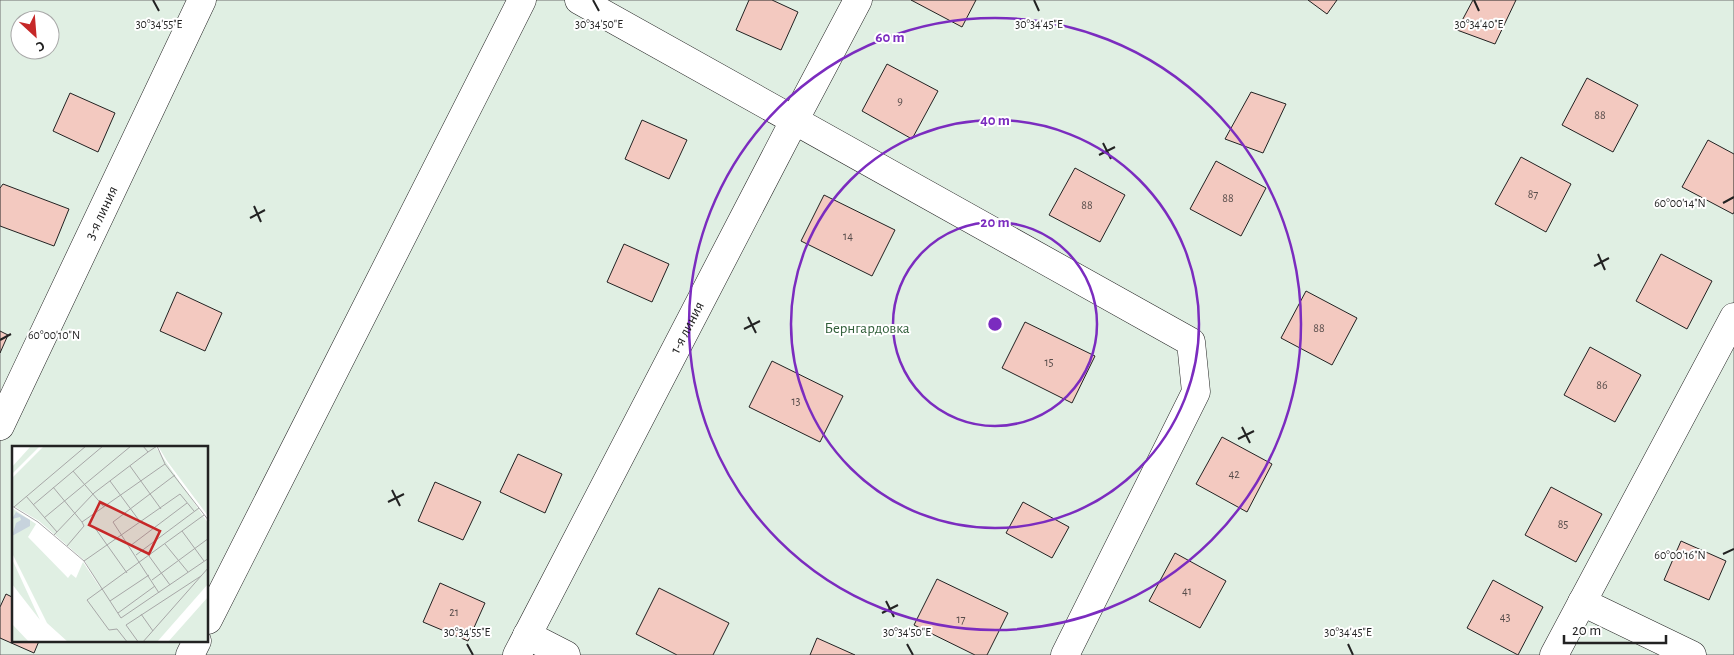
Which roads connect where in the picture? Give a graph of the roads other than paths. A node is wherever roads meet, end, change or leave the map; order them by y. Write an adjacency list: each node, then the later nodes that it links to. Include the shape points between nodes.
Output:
1 (202, 0): 7 (street, 3-я линия)
2 (522, 0): 9 (street)
3 (579, 0): 5 (street)
4 (858, 0): 5 (street, 1-я линия)
5 (794, 121): 11 (street, 1-я линия); 14 (street, via 1191,342 1196,392)
6 (1734, 317): 8 (street)
7 (0, 426)
8 (1582, 602): 15 (street); 16 (street)
9 (209, 618)
10 (196, 642): 12 (street)
11 (522, 645): 13 (street)
12 (190, 655)
13 (566, 655)
14 (1065, 655)
15 (1554, 655)
16 (1692, 655)

